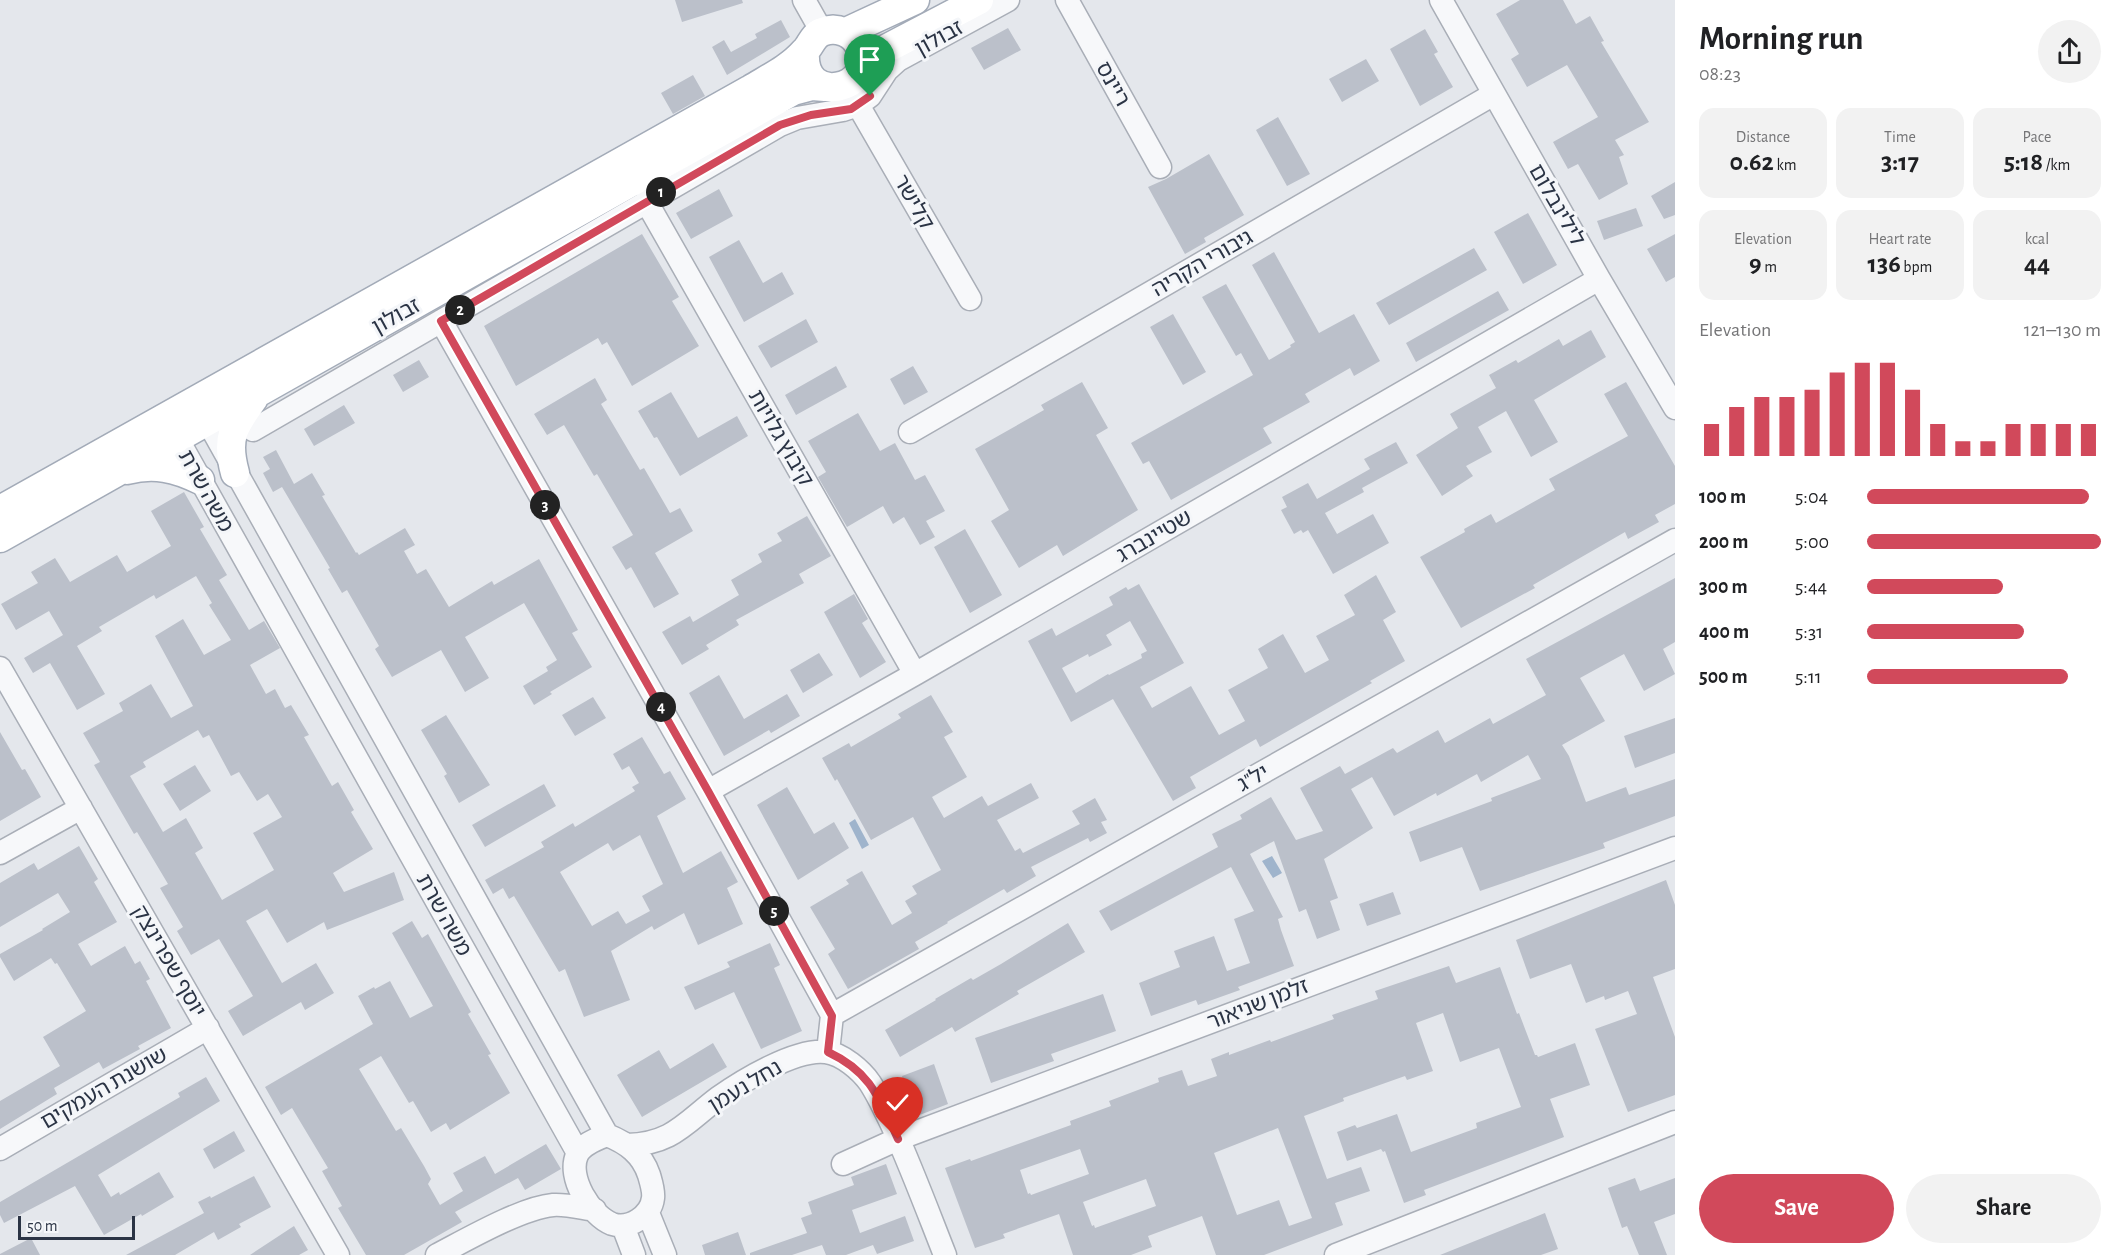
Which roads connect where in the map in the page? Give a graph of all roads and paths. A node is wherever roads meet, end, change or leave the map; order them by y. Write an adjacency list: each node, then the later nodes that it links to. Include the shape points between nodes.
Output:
1 (804, 0): 7 (street)
2 (915, 0): 7 (main road, זבולון)
3 (979, 0): 8 (main road, זבולון, via 882,51)
4 (1008, 0): 11 (street, זבולון, via 898,60)
5 (1067, 0): 12 (street, ריינס)
6 (1445, 1): 10 (street, לילינבלום)
7 (824, 39): 8 (main road, via 857,41 862,53); 9 (main road, via 805,62 811,77); 20 (main road, זבולון, via 784,69)
8 (860, 70): 9 (main road, via 850,83)
9 (825, 87): 17 (main road, זבולון, via 793,92)
10 (1494, 94): 14 (street, לילינבלום); 22 (street, גיבורי הקריה)
11 (858, 105): 13 (street, זבולון, via 780,125); 15 (street, קלישר)
12 (1160, 167)
13 (646, 201): 16 (street, זבולון); 30 (street, קיבוץ גלויות)
14 (1599, 279): 18 (street, לילינבלום); 30 (street, שטיינברג)
15 (970, 299)
16 (441, 321): 21 (street, זבולון); 31 (street)
17 (255, 395): 19 (main road, זבולון); 24 (main road, via 232,433 230,455)
18 (1675, 408)
19 (208, 422): 20 (main road, זבולון); 24 (street, משה שרת)
20 (176, 424): 23 (main road, זבולון); 25 (street, משה שרת); 26 (main road, זבולון)
21 (253, 430)
22 (910, 432)
23 (117, 472): 25 (main road, via 152,465); 27 (main road, זבולון)
24 (235, 473): 39 (street, משה שרת)
25 (200, 480): 44 (street, משה שרת)
26 (0, 510)
27 (0, 538)
28 (1675, 540): 35 (street, יל"ג)
29 (0, 668): 32 (street, יוסף שפרינצק)
30 (915, 674): 31 (street, שטיינברג)
31 (708, 791): 35 (street)
32 (81, 807): 34 (street); 36 (street, יוסף שפרינצק)
33 (1675, 848): 41 (street, זלמן שניאור)
34 (0, 853)
35 (832, 1016): 37 (street)
36 (208, 1028): 43 (street, שושנת העמקים); 51 (street, יוסף שפרינצק)
37 (828, 1052): 40 (street, נחל נעמן, via 800,1054 756,1074); 41 (street, via 848,1061 868,1080)
38 (1675, 1122): 56 (street)
39 (607, 1135): 42 (street); 44 (street, via 591,1141)
40 (668, 1137): 42 (street, נחל נעמן, via 646,1145); 46 (street, נחל נעמן)
41 (898, 1139): 45 (street, זלמן שניאור); 55 (street)
42 (627, 1145): 46 (street, via 640,1159)
43 (0, 1149)
44 (577, 1164): 47 (street); 48 (street, via 586,1202)
45 (843, 1164)
46 (650, 1180): 49 (street, via 654,1197)
47 (552, 1205): 48 (street); 52 (street, via 526,1212)
48 (594, 1210): 50 (street, via 611,1223)
49 (648, 1212): 50 (street); 54 (street)
50 (623, 1226): 53 (street)
51 (338, 1255)
52 (437, 1255)
53 (634, 1255)
54 (665, 1255)
55 (945, 1255)
56 (1336, 1255)

